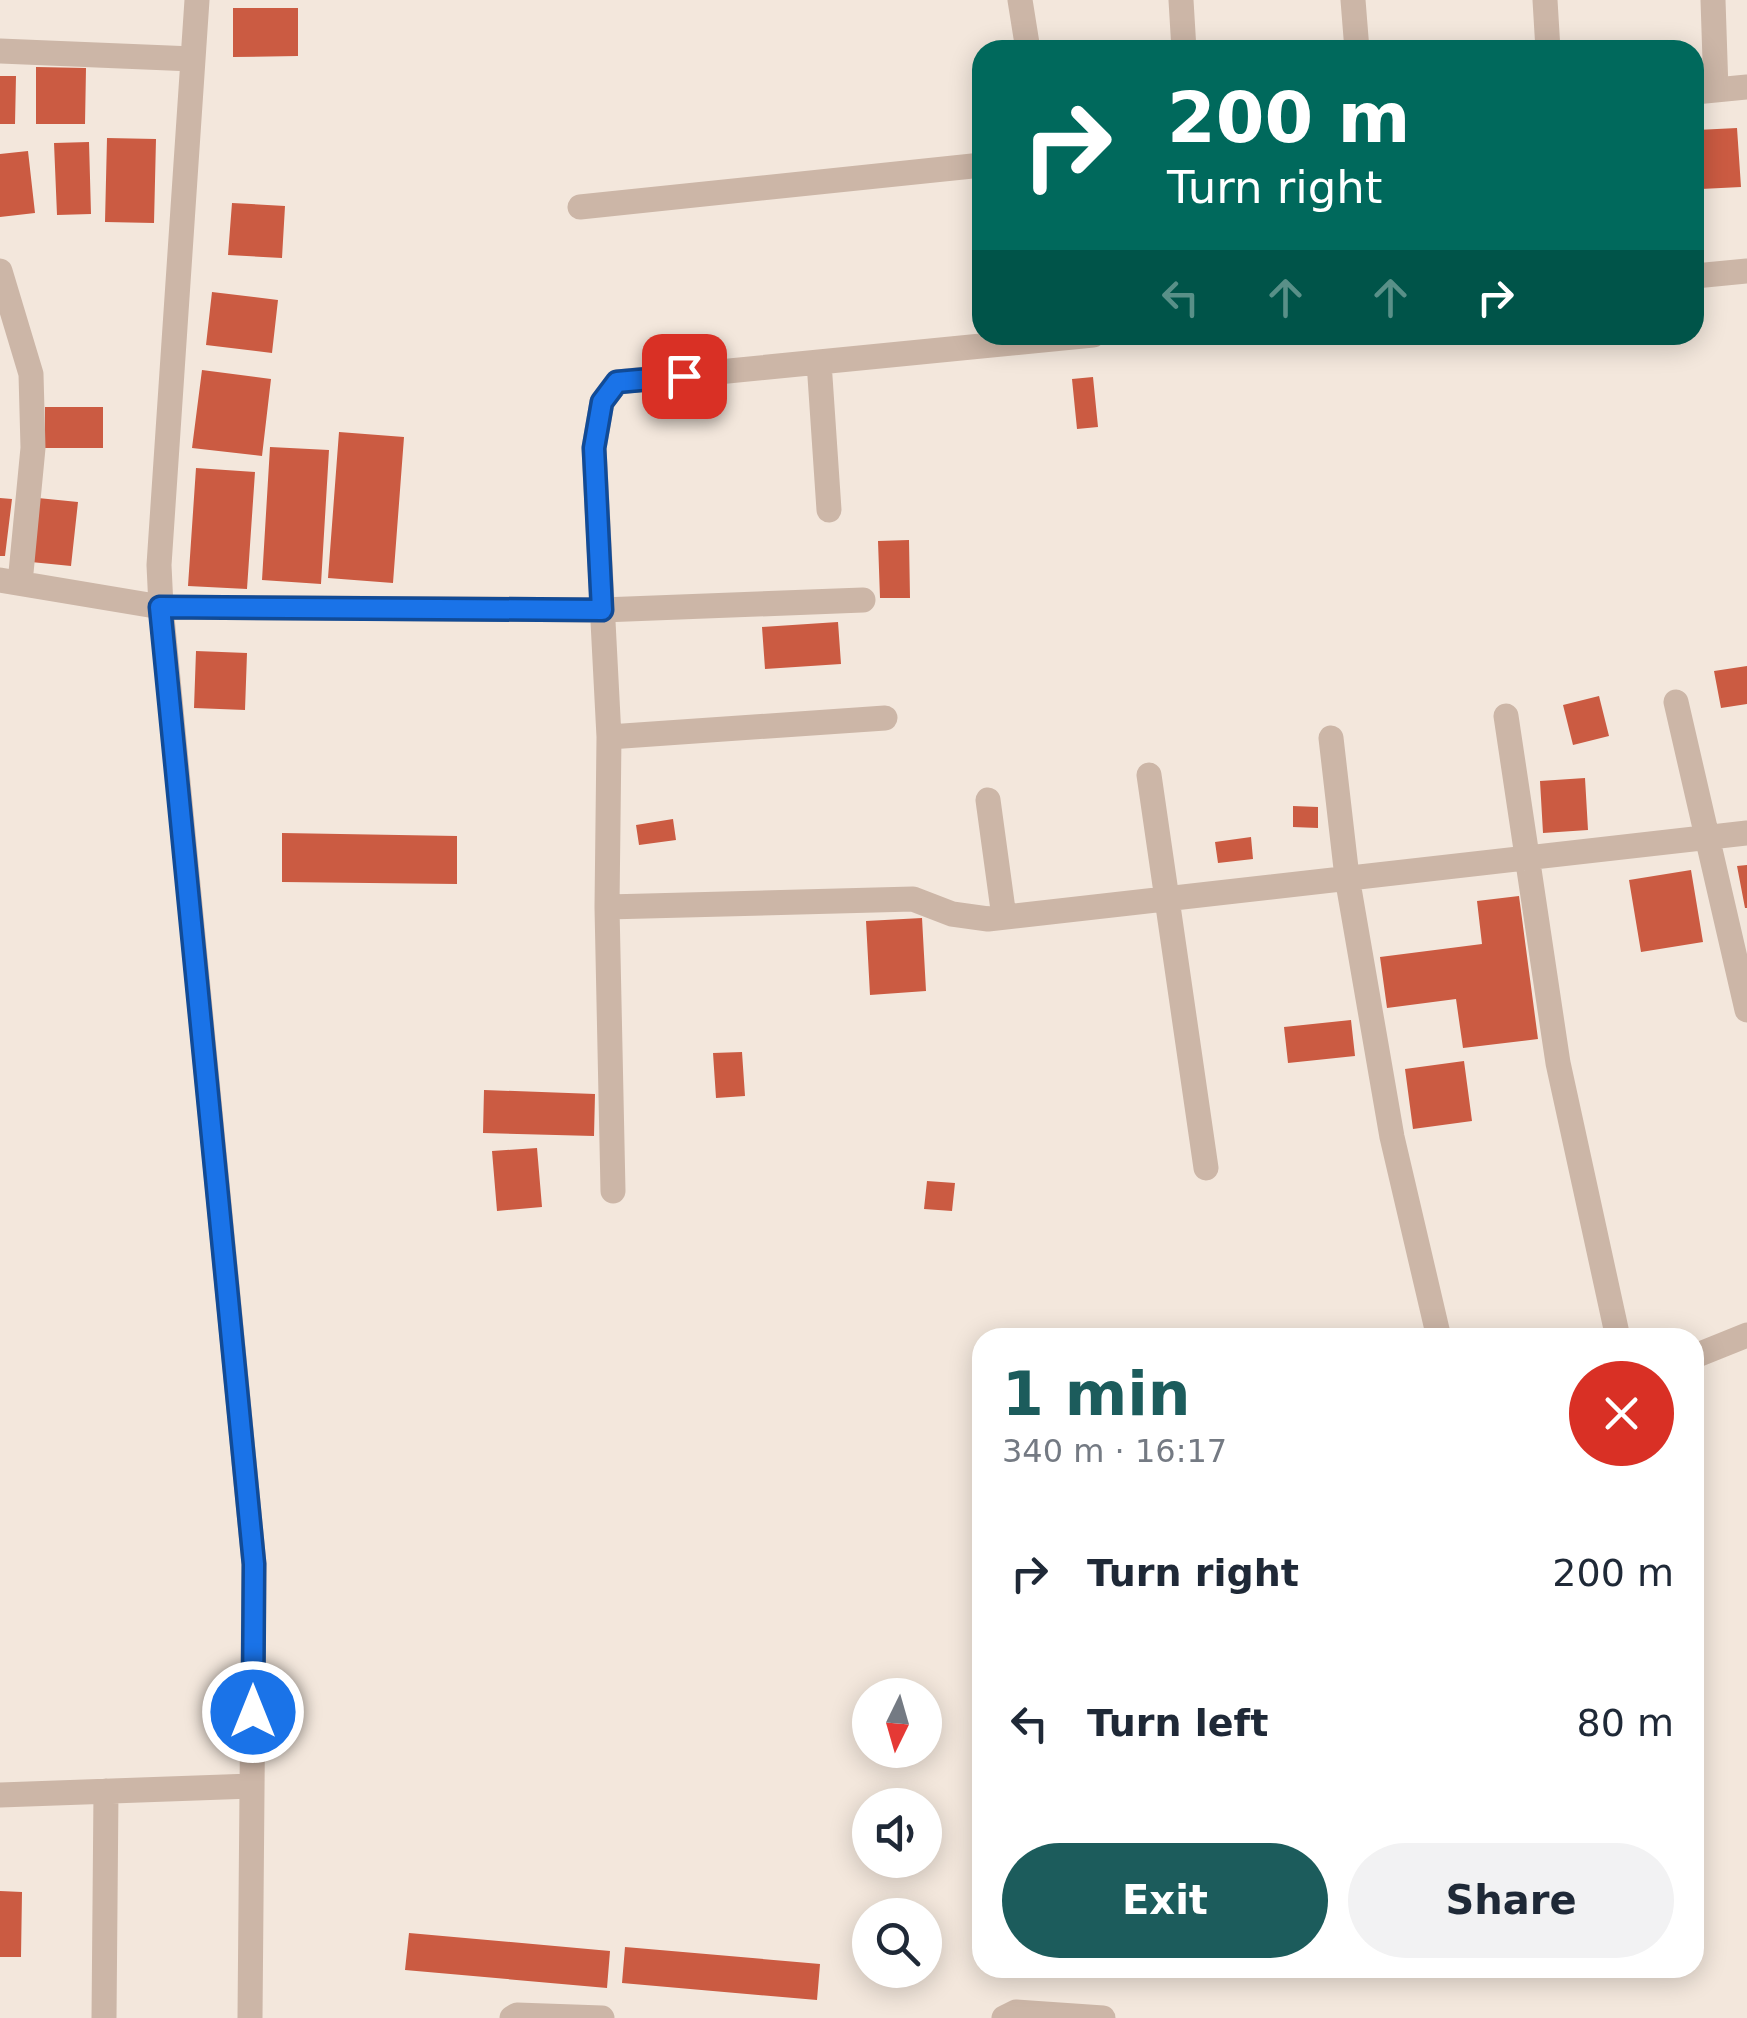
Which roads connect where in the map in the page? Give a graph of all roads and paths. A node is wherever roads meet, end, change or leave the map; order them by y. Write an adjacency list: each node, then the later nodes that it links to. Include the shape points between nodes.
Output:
1 (197, 0): 12 (street)
2 (1020, 0): 7 (street)
3 (1181, 0): 8 (street)
4 (1353, 0): 9 (street)
5 (1545, 0): 10 (street)
6 (1713, 0): 14 (street)
7 (1026, 40)
8 (1183, 40)
9 (1356, 40)
10 (1547, 40)
11 (0, 51): 12 (street)
12 (193, 59): 25 (street)
13 (1747, 87): 14 (street)
14 (1706, 91)
15 (972, 166): 16 (street)
16 (580, 207)
17 (0, 271): 23 (street, via 31,374 33,448)
18 (1747, 271): 19 (street)
19 (1704, 275)
20 (992, 345): 21 (street)
21 (819, 362): 22 (street); 26 (street, via 617,382 602,402 594,448)
22 (830, 510)
23 (10, 582): 25 (street)
24 (863, 600): 26 (street)
25 (160, 607): 26 (street); 48 (street, via 254,1564)
26 (602, 610): 30 (street)
27 (1676, 702): 35 (street)
28 (1506, 716): 36 (street)
29 (885, 718): 30 (street)
30 (608, 736): 39 (street)
31 (1331, 738): 37 (street)
32 (1150, 775): 38 (street)
33 (988, 800): 40 (street)
34 (1747, 833): 35 (street)
35 (1708, 837): 36 (street); 41 (street)
36 (1525, 858): 37 (street); 45 (street, via 1558,1063)
37 (1347, 878): 38 (street); 44 (street, via 1392,1137)
38 (1166, 898): 40 (street); 42 (street)
39 (607, 907): 40 (street, via 914,899 952,914); 43 (street)
40 (1004, 917)
41 (1747, 1010)
42 (1206, 1168)
43 (613, 1191)
44 (1437, 1328)
45 (1616, 1328)
46 (1747, 1336): 47 (street)
47 (1704, 1353)
48 (252, 1786): 49 (street); 52 (street)
49 (106, 1791): 50 (street); 51 (street)
50 (0, 1795)
51 (104, 2018)
52 (250, 2018)
53 (512, 2018): 54 (street)
54 (602, 2018)
55 (1004, 2018): 56 (street, via 1016,2012)
56 (1103, 2018)

